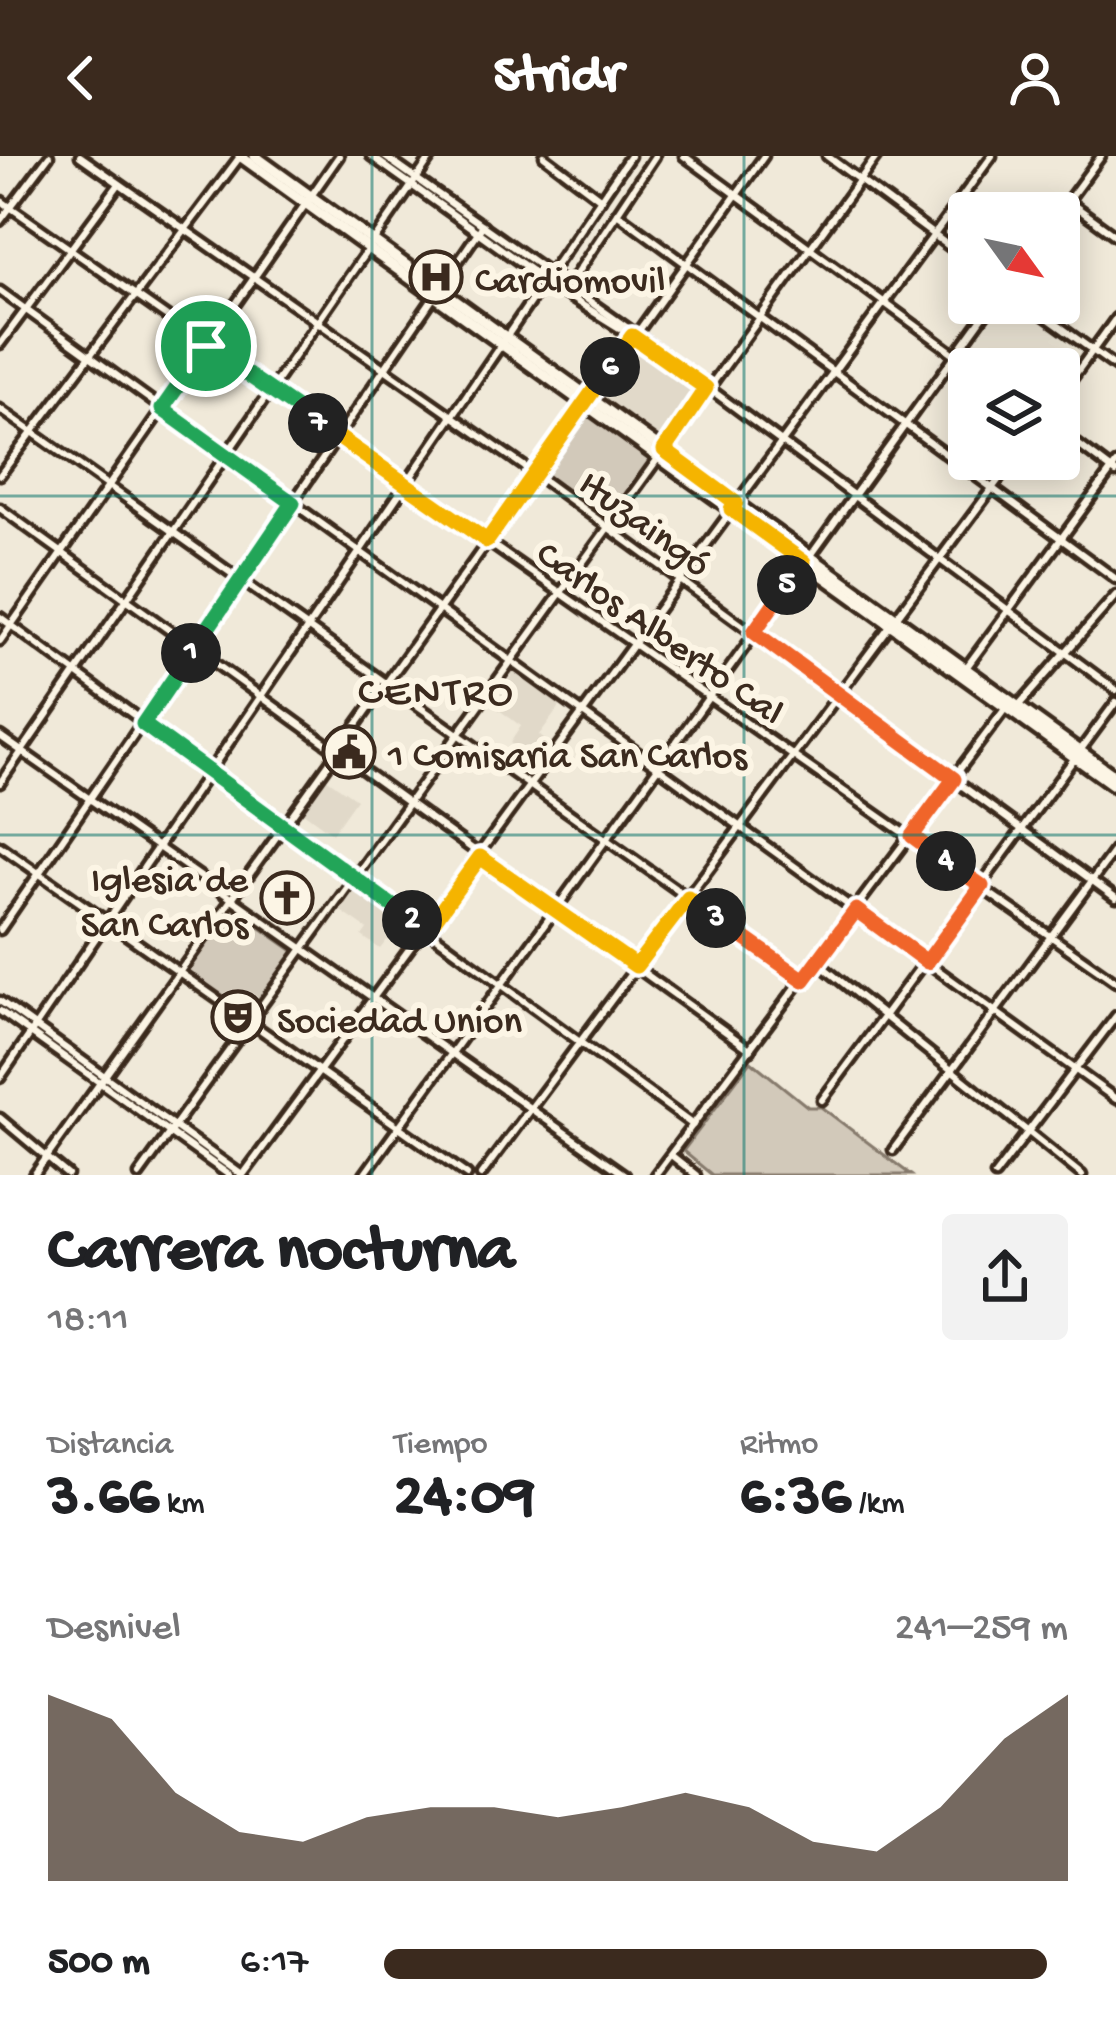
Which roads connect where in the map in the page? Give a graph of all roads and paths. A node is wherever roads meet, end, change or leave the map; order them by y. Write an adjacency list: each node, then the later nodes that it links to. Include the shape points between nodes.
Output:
1 (49, 156): 26 (street)
2 (80, 156): 20 (street, Ituzaingó)
3 (255, 156): 25 (main road)
4 (339, 156): 25 (street)
5 (371, 156): 19 (street)
6 (384, 156): 19 (street)
7 (432, 156): 19 (street)
8 (544, 156): 23 (street)
9 (630, 156): 23 (street)
10 (655, 156): 28 (street)
11 (684, 156): 22 (street)
12 (764, 156): 22 (street)
13 (827, 156): 18 (street)
14 (877, 156): 18 (street)
15 (990, 156): 32 (street)
16 (1101, 156): 21 (street)
17 (238, 157): 25 (main road); 30 (street)
18 (859, 180): 32 (street); 36 (street)
19 (413, 182): 31 (street); 34 (street)
20 (119, 184): 30 (street, Ituzaingó); 37 (street)
21 (1075, 192)
22 (735, 194): 36 (street); 38 (street)
23 (601, 199): 39 (street)
24 (0, 200): 26 (street, Carlos Alberto Cal)
25 (309, 200): 34 (main road); 40 (street)
26 (10, 207): 29 (street); 37 (street, Carlos Alberto Cal)
27 (1080, 210): 33 (street)
28 (617, 213): 38 (street); 41 (street)
29 (0, 221)
30 (183, 228): 40 (street, Ituzaingó); 44 (street)
31 (480, 229): 39 (street); 43 (street)
32 (934, 235): 35 (street); 45 (street)
33 (1116, 236)
34 (370, 244): 43 (main road); 49 (street)
35 (948, 245)
36 (810, 248): 45 (street); 47 (street)
37 (70, 251): 44 (street, Carlos Alberto Cal); 46 (street)
38 (685, 262): 47 (street); 51 (street)
39 (547, 277): 41 (street); 52 (street)
40 (254, 278): 49 (street, Ituzaingó); 54 (street)
41 (566, 290): 51 (street)
42 (0, 292): 46 (street)
43 (438, 293): 52 (main road); 61 (street)
44 (134, 296): 54 (street, Carlos Alberto Cal); 57 (street)
45 (884, 303): 55 (street); 62 (street)
46 (25, 310): 53 (street); 57 (street)
47 (758, 315): 62 (street); 63 (street)
48 (1116, 318): 56 (street)
49 (319, 322): 61 (street, Ituzaingó); 64 (street)
50 (1056, 324): 56 (street)
51 (632, 336): 63 (street); 65 (street)
52 (504, 340): 65 (main road); 68 (street)
53 (0, 344)
54 (206, 346): 64 (street, Carlos Alberto Cal); 67 (street)
55 (948, 350)
56 (1093, 350): 59 (street); 60 (street)
57 (89, 355): 67 (street); 70 (street)
58 (948, 364): 69 (street)
59 (1080, 368)
60 (1116, 368)
61 (385, 369): 68 (street, Ituzaingó); 71 (street)
62 (834, 370): 69 (street); 72 (street)
63 (706, 388): 72 (street); 74 (street)
64 (271, 391): 71 (street, Carlos Alberto Cal); 75 (street)
65 (586, 399): 74 (main road); 77 (street)
66 (0, 409): 70 (street)
67 (162, 409): 75 (street); 81 (street)
68 (452, 416): 77 (street, Ituzaingó); 80 (street)
69 (905, 422): 82 (street); 83 (street)
70 (32, 432): 78 (street); 81 (street)
71 (338, 437): 80 (street, Carlos Alberto Cal); 84 (street)
72 (781, 442): 83 (street); 85 (street)
73 (1080, 445): 76 (street)
74 (662, 454): 85 (main road); 87 (street)
75 (227, 455): 84 (street); 88 (street)
76 (1115, 469): 89 (street)
77 (535, 474): 87 (street, Ituzaingó); 90 (street)
78 (0, 475)
79 (998, 480): 82 (street)
80 (406, 484): 90 (street, Carlos Alberto Cal); 91 (street)
81 (108, 486): 88 (street); 92 (street)
82 (994, 486): 89 (street); 94 (street)
83 (852, 496): 93 (street); 94 (street)
84 (293, 503): 91 (street); 96 (street)
85 (733, 506): 93 (main road); 97 (street)
86 (0, 508): 92 (street)
87 (609, 527): 97 (street, Ituzaingó); 98 (street)
88 (173, 532): 96 (street); 100 (street)
89 (1061, 538): 95 (street); 102 (street)
90 (487, 541): 98 (street, Carlos Alberto Cal); 101 (street)
91 (359, 551): 101 (street); 106 (street)
92 (62, 552): 100 (street); 105 (street)
93 (806, 559): 104 (main road); 107 (street)
94 (940, 560): 102 (street); 104 (street)
95 (1116, 579)
96 (241, 580): 106 (street); 110 (street)
97 (680, 580): 107 (street, Ituzaingó); 109 (street)
98 (562, 593): 109 (street, Carlos Alberto Cal); 112 (street)
99 (1116, 595): 111 (street)
100 (128, 600): 110 (street); 114 (street)
101 (439, 608): 112 (street); 115 (street)
102 (1007, 611): 111 (street); 113 (street)
103 (0, 616): 105 (street)
104 (894, 621): 113 (main road); 117 (street)
105 (11, 625): 108 (street); 114 (street)
106 (308, 627): 115 (street); 119 (street)
107 (754, 632): 117 (street, Ituzaingó); 118 (street)
108 (0, 641)
109 (634, 644): 118 (street, Carlos Alberto Cal); 122 (street)
110 (194, 649): 119 (street); 123 (street)
111 (1065, 653): 116 (street); 121 (street)
112 (512, 661): 122 (street); 124 (street)
113 (963, 671): 121 (main road)
114 (77, 674): 123 (street); 126 (street)
115 (386, 682): 124 (street); 127 (street)
116 (1116, 690)
117 (839, 695): 129 (street); 133 (street, Ituzaingó)
118 (709, 696): 129 (street, Carlos Alberto Cal); 130 (street)
119 (260, 698): 127 (street); 131 (street)
120 (1116, 702): 128 (street)
121 (1011, 706): 128 (main road); 133 (street)
122 (584, 713): 130 (street); 135 (street)
123 (143, 724): 131 (street); 137 (street)
124 (459, 735): 135 (street); 138 (street)
125 (0, 736): 126 (street)
126 (22, 752): 134 (street); 137 (street)
127 (335, 753): 138 (street); 139 (street)
128 (1077, 754): 132 (main road); 136 (main road); 141 (street)
129 (794, 755): 140 (street); 142 (street, Carlos Alberto Cal)
130 (659, 767): 140 (street); 143 (street)
131 (208, 772): 139 (street); 145 (street)
132 (1116, 777)
133 (954, 779): 141 (street, Ituzaingó); 142 (street)
134 (0, 783)
135 (531, 786): 143 (street); 147 (street)
136 (1116, 787)
137 (91, 800): 145 (street); 148 (street)
138 (408, 805): 147 (street); 149 (street)
139 (282, 827): 149 (street); 154 (street)
140 (740, 827): 152 (street); 155 (street)
141 (1022, 830): 150 (street, Ituzaingó); 151 (street)
142 (912, 836): 151 (street, Carlos Alberto Cal); 155 (street)
143 (607, 840): 152 (street); 156 (street)
144 (0, 846): 148 (street)
145 (157, 848): 154 (street); 157 (street)
146 (1116, 848): 150 (street)
147 (480, 857): 156 (street); 159 (street)
148 (38, 874): 157 (street); 158 (street)
149 (354, 879): 159 (street); 161 (street)
150 (1092, 880): 153 (street, Ituzaingó); 160 (street)
151 (982, 886): 160 (street, Carlos Alberto Cal); 163 (street)
152 (688, 898): 164 (street); 166 (street)
153 (1116, 898)
154 (230, 901): 161 (street); 165 (street)
155 (856, 910): 162 (street); 163 (street)
156 (557, 911): 164 (street); 168 (street)
157 (107, 921): 165 (street); 176 (street)
158 (0, 930)
159 (427, 930): 168 (street); 169 (street)
160 (1051, 936): 167 (street, Carlos Alberto Cal); 172 (street)
161 (301, 951): 169 (street); 175 (street)
162 (817, 962): 166 (street); 173 (street)
163 (927, 962): 172 (street); 173 (street)
164 (636, 966): 177 (street); 178 (street)
165 (180, 972): 175 (street); 184 (street)
166 (804, 980): 178 (street)
167 (1116, 982)
168 (503, 985): 177 (street); 179 (street)
169 (376, 1000): 179 (street); 182 (street)
170 (0, 1001): 176 (street)
171 (0, 1011): 176 (street)
172 (996, 1012): 180 (street); 181 (street)
173 (886, 1016): 180 (street); 186 (street)
174 (1116, 1016): 181 (street)
175 (250, 1022): 182 (street); 191 (street)
176 (34, 1030): 183 (street); 184 (street)
177 (580, 1041): 187 (street); 189 (street)
178 (751, 1050): 189 (street)
179 (453, 1055): 187 (street); 190 (street)
180 (954, 1070): 192 (street); 193 (street)
181 (1076, 1070): 185 (street); 192 (street)
182 (322, 1073): 190 (street); 200 (street)
183 (0, 1078)
184 (103, 1079): 191 (street); 195 (street)
185 (1116, 1099)
186 (822, 1100)
187 (530, 1109): 203 (street); 204 (street)
188 (0, 1118): 195 (street)
189 (693, 1125): 194 (street)
190 (400, 1128): 201 (street); 202 (street)
191 (173, 1129): 198 (street); 199 (street); 200 (street)
192 (1030, 1132): 207 (street); 208 (street)
193 (892, 1150)
194 (671, 1154): 205 (street); 206 (street)
195 (46, 1159): 196 (street); 197 (street)
196 (34, 1175)
197 (68, 1175)
198 (139, 1175)
199 (230, 1175)
200 (243, 1175)
201 (364, 1175)
202 (467, 1175)
203 (481, 1175)
204 (625, 1175)
205 (655, 1175)
206 (696, 1175)
207 (995, 1175)
208 (1082, 1175)

